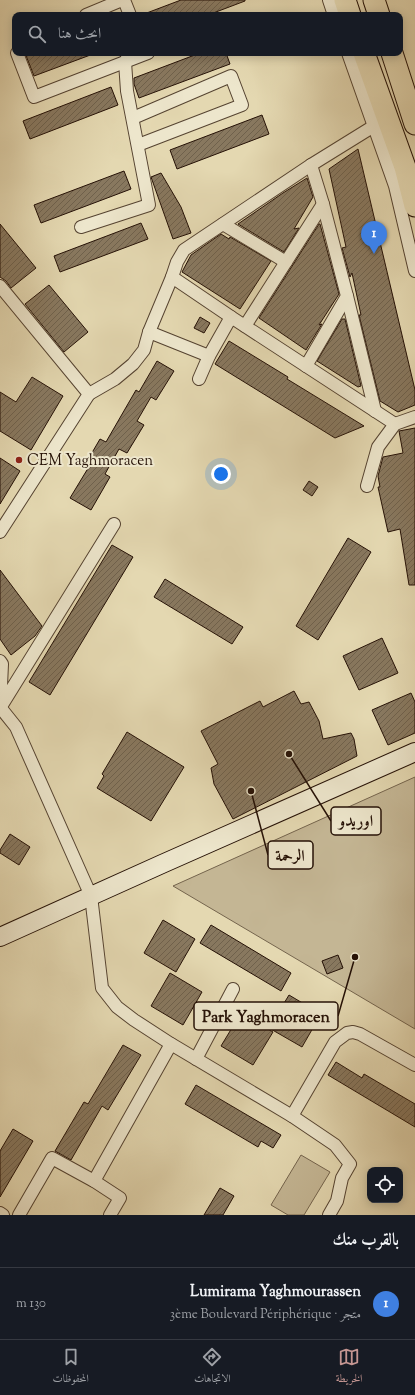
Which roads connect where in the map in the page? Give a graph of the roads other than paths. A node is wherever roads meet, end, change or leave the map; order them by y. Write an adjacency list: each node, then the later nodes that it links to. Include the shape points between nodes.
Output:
1 (123, 0): 5 (street); 6 (street)
2 (329, 0): 7 (street)
3 (345, 0): 8 (highway)
4 (374, 0): 9 (highway)
5 (93, 12)
6 (129, 12)
7 (333, 12)
8 (349, 12)
9 (378, 12)
10 (18, 56): 14 (street, via 34,97)
11 (349, 56): 17 (street)
12 (365, 56): 21 (highway, via 405,167)
13 (393, 56): 16 (highway)
14 (128, 58): 15 (street, via 127,91)
15 (132, 118): 18 (street); 18 (street, via 231,76 242,105)
16 (415, 124)
17 (374, 126): 19 (street); 25 (street, via 395,186)
18 (138, 145): 23 (street, via 149,205)
19 (311, 165): 20 (street); 22 (street)
20 (323, 204): 24 (street); 28 (street)
21 (415, 206)
22 (223, 224): 24 (street); 26 (street, via 184,250)
23 (81, 227)
24 (286, 262): 30 (street)
25 (415, 271)
26 (172, 277): 29 (street); 31 (street)
27 (0, 286): 35 (street)
28 (347, 296): 33 (street); 36 (street)
29 (232, 318): 30 (street); 32 (street)
30 (245, 326): 33 (street)
31 (150, 332): 32 (street); 35 (street, via 144,350 133,364 115,379)
32 (208, 356): 34 (street)
33 (306, 366): 36 (street)
34 (199, 379)
35 (89, 394): 41 (street)
36 (375, 411): 38 (street)
37 (415, 416): 38 (street)
38 (395, 424): 39 (street, via 376,450)
39 (366, 486)
40 (114, 524): 43 (street)
41 (0, 532)
42 (0, 661): 43 (street)
43 (0, 708): 45 (street, via 16,727)
44 (415, 752): 45 (main road)
45 (90, 896): 46 (main road); 48 (street, via 102,988 117,1007)
46 (0, 937)
47 (233, 989): 49 (street)
48 (171, 1044): 49 (street); 52 (street)
49 (196, 1059): 51 (street)
50 (415, 1065): 51 (street, via 360,1034 347,1033 335,1042)
51 (292, 1116): 57 (street, via 335,1145 350,1164 342,1178 338,1201)
52 (94, 1181): 55 (street, via 52,1158); 56 (street, via 120,1198)
53 (0, 1213): 54 (street)
54 (4, 1215)
55 (19, 1215)
56 (110, 1215)
57 (329, 1215)

